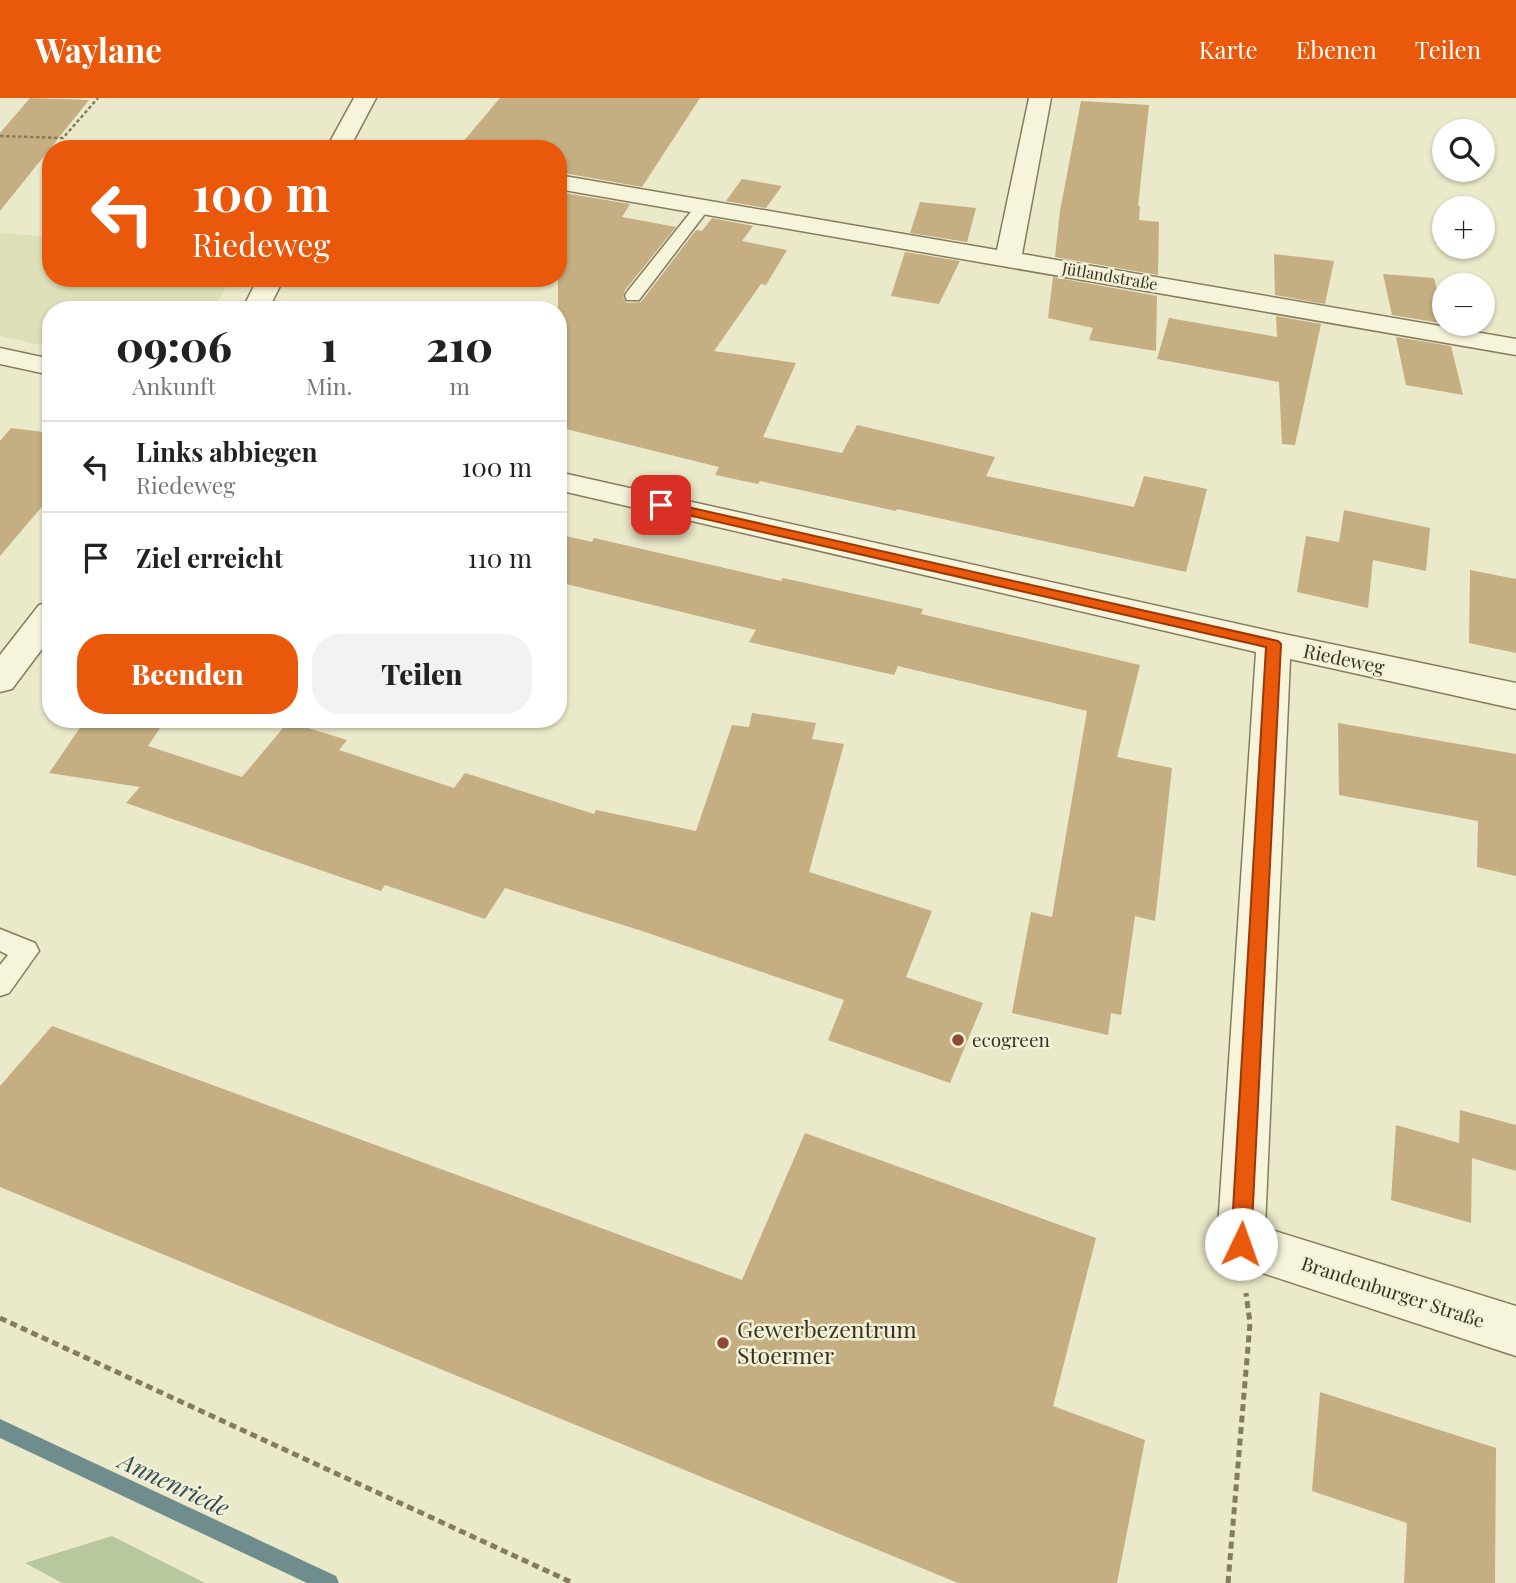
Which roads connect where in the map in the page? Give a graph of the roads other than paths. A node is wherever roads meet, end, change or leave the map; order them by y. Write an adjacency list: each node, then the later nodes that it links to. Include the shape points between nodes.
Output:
1 (365, 98): 3 (street)
2 (1040, 98): 6 (street)
3 (348, 140)
4 (567, 183): 5 (street, Jütlandstraße)
5 (703, 206): 6 (street, Jütlandstraße); 7 (lane)
6 (1008, 258): 8 (street, Jütlandstraße)
7 (634, 296)
8 (1516, 347)
9 (0, 355): 10 (street)
10 (42, 365)
11 (567, 483): 13 (street, Riedeweg)
12 (42, 625): 14 (street)
13 (1273, 644): 15 (street, Riedeweg); 18 (street, Brandenburger Straße, via 1241,1244)
14 (0, 680)
15 (1516, 696)
16 (0, 940): 17 (lane, via 26,951)
17 (0, 985)
18 (1516, 1331)

